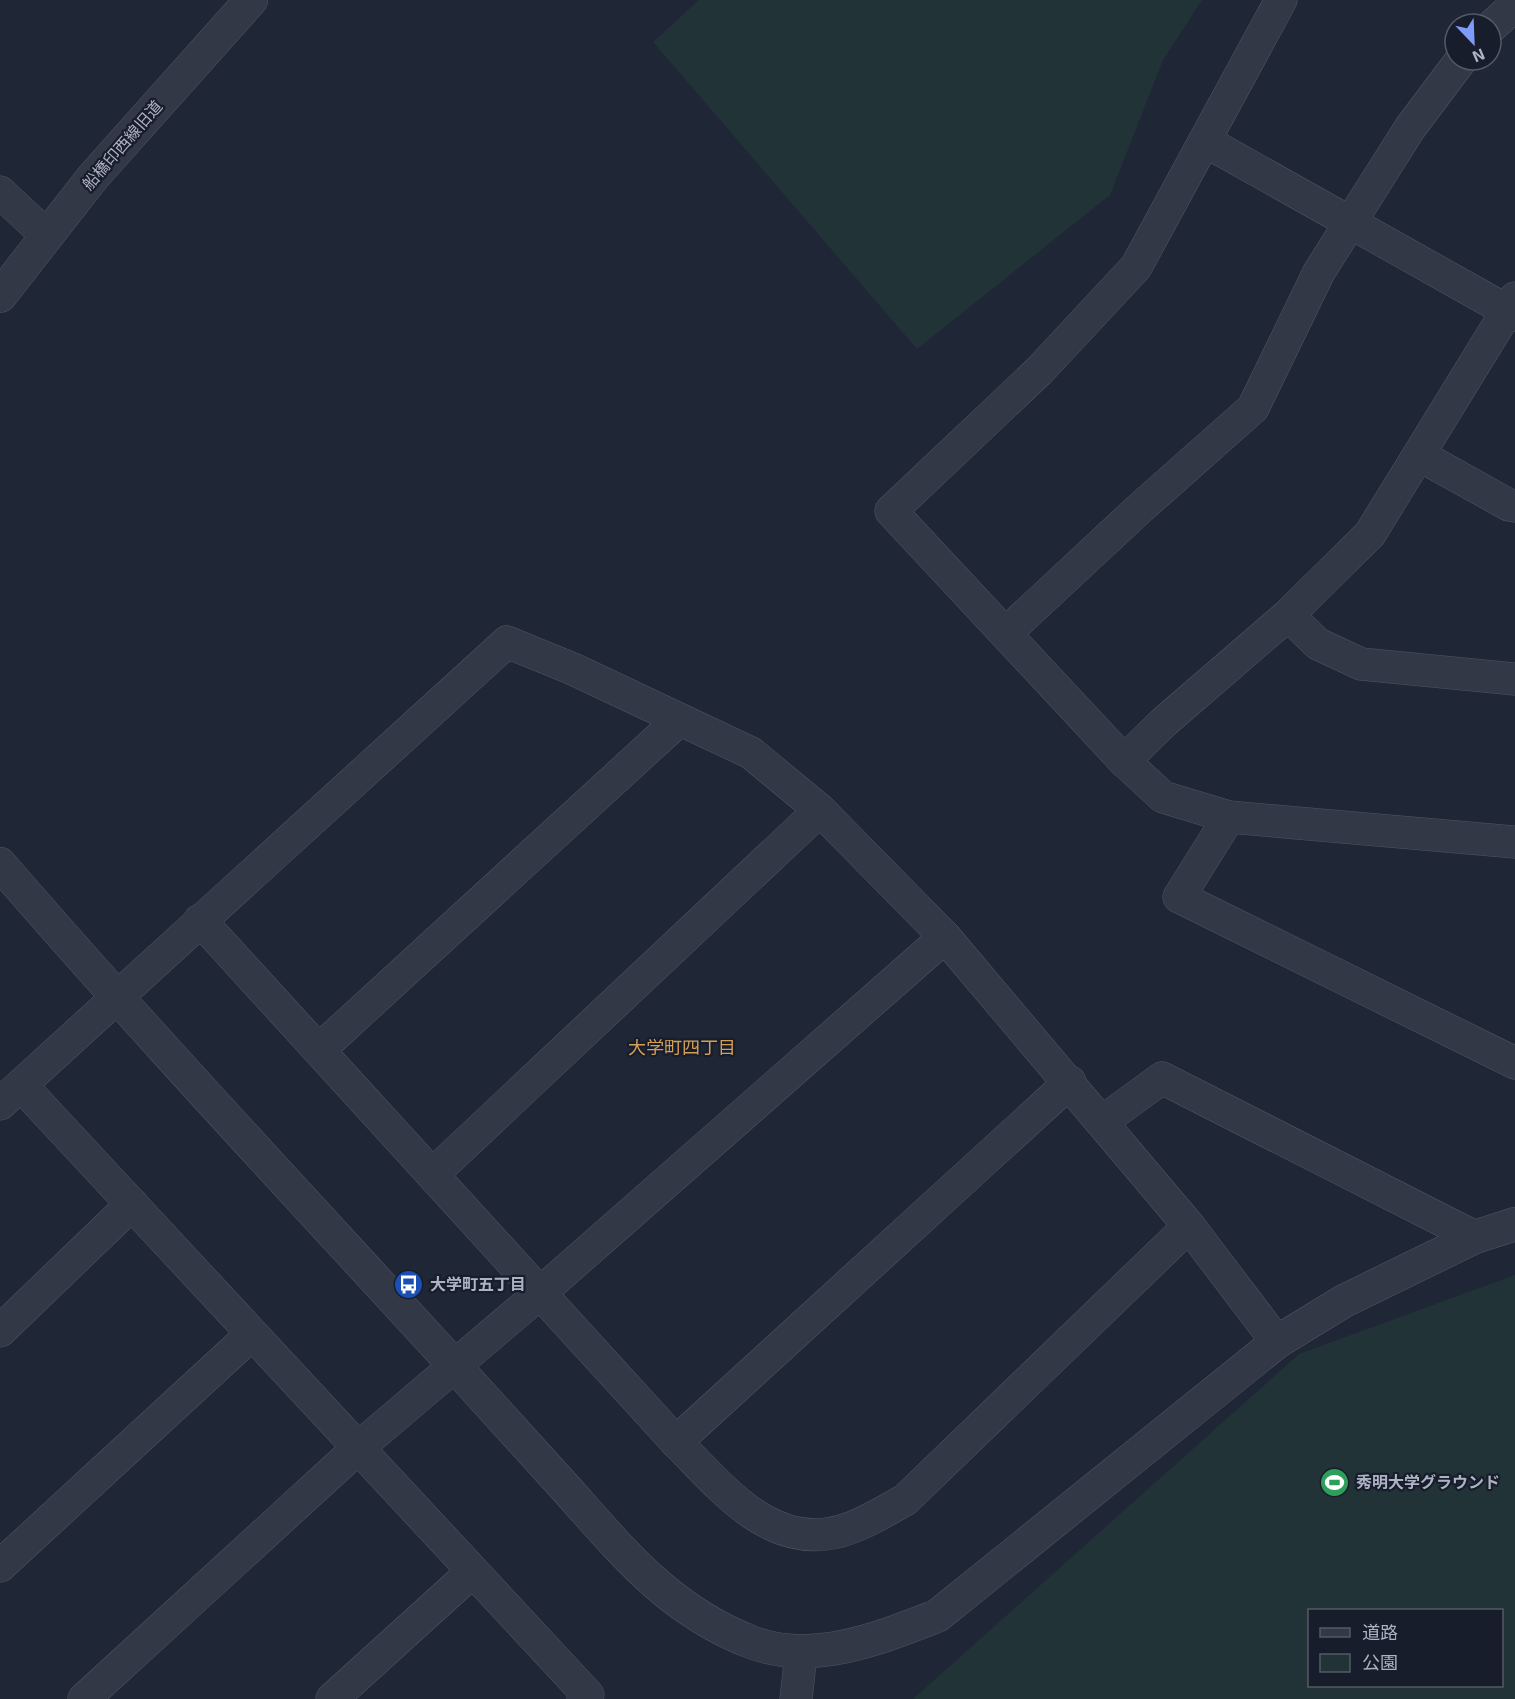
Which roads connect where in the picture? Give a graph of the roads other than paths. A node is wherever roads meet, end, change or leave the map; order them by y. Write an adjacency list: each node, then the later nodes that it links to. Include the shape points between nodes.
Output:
1 (251, 0): 9 (street, 船橋印西線旧道, via 93,177)
2 (1281, 0): 6 (street)
3 (1515, 5): 4 (street)
4 (1503, 16)
5 (1452, 72): 8 (street, via 1410,128)
6 (1205, 141): 8 (street); 15 (street, via 1136,267 1039,371 891,511)
7 (0, 192): 9 (street)
8 (1350, 223): 11 (street); 15 (street, via 1319,272 1253,408)
9 (47, 236): 10 (street, 船橋印西線旧道)
10 (0, 296)
11 (1513, 308): 12 (street)
12 (1419, 455): 13 (street); 14 (street, via 1370,534)
13 (1515, 506)
14 (1288, 615): 16 (street, via 1318,644 1361,663); 18 (street)
15 (1006, 633): 18 (street)
16 (1515, 679)
17 (679, 720): 19 (street, via 751,753); 23 (street, via 507,642); 26 (street)
18 (1124, 761): 20 (street, via 1163,797)
19 (820, 810): 24 (street); 31 (street)
20 (1229, 818): 21 (street); 27 (street, via 1179,897)
21 (1515, 842)
22 (0, 864): 25 (street)
23 (200, 920): 25 (street); 26 (street)
24 (945, 936): 28 (street); 36 (street)
25 (117, 1000): 29 (street); 40 (street)
26 (320, 1049): 31 (street)
27 (1515, 1063)
28 (1070, 1082): 30 (street); 41 (street)
29 (11, 1095): 32 (street)
30 (1103, 1121): 34 (street); 35 (street, via 1162,1078)
31 (433, 1174): 36 (street)
32 (132, 1204): 37 (street); 38 (street)
33 (1515, 1224): 35 (street)
34 (1190, 1226): 39 (street); 41 (street, via 905,1500 863,1522 826,1534 787,1532 748,1512)
35 (1475, 1237): 39 (street, via 1344,1301)
36 (539, 1294): 40 (street); 41 (street)
37 (0, 1331)
38 (252, 1334): 42 (street); 43 (street)
39 (1276, 1342): 45 (street, via 937,1616 879,1639)
40 (455, 1366): 42 (street); 45 (street, via 641,1573 700,1618 754,1644)
41 (676, 1442)
42 (358, 1448): 44 (street); 46 (street)
43 (0, 1566)
44 (472, 1572): 47 (street); 48 (street, via 588,1695)
45 (801, 1654): 49 (street)
46 (84, 1699)
47 (332, 1699)
48 (584, 1699)
49 (796, 1699)

